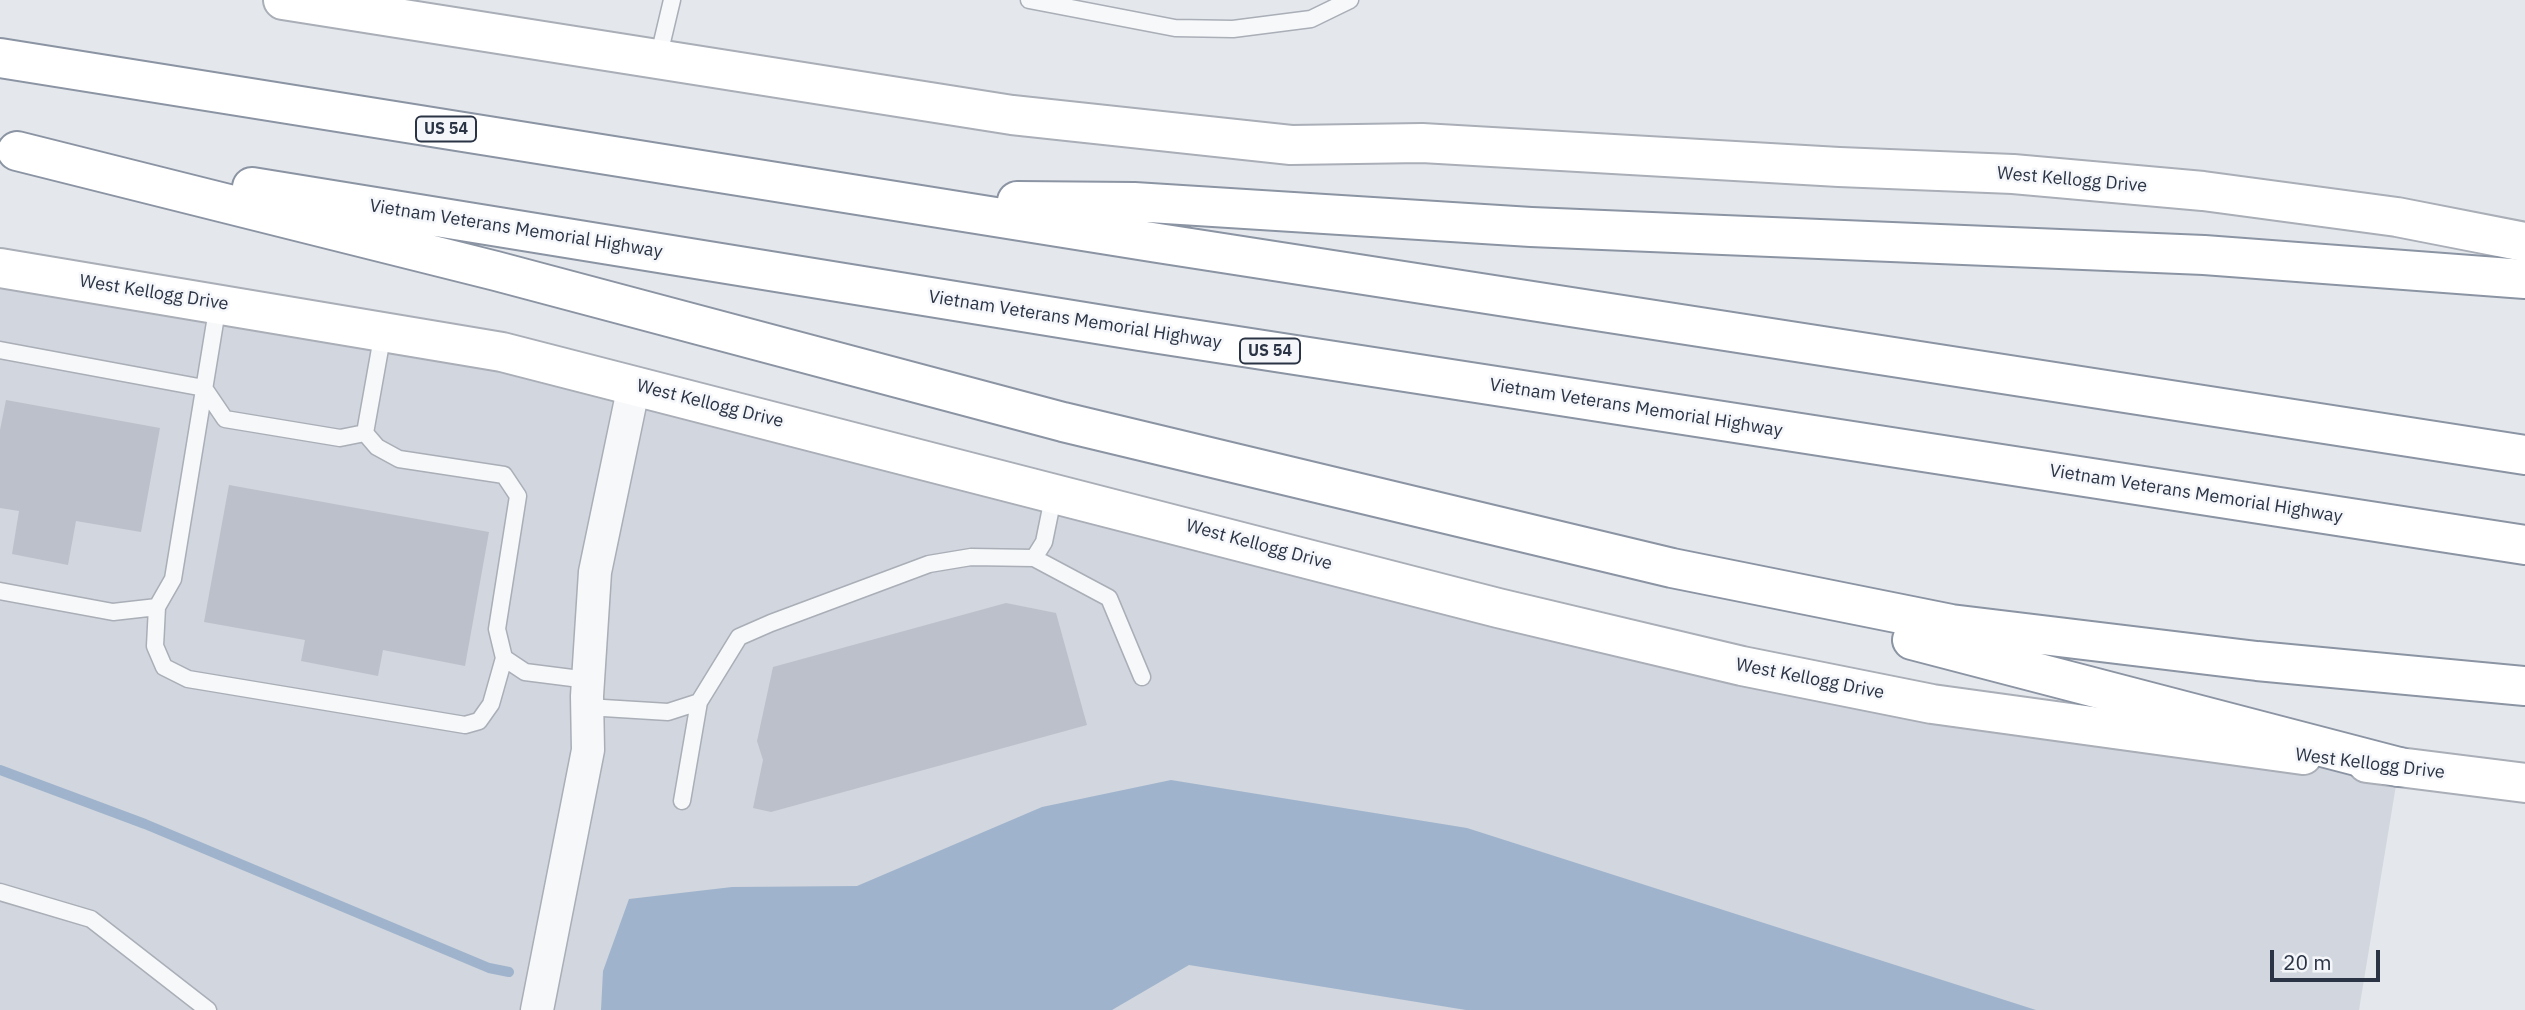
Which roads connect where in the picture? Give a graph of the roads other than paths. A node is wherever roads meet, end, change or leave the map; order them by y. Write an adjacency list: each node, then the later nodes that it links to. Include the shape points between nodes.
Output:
1 (289, 0): 6 (main road, West Kellogg Drive)
2 (672, 0): 6 (lane)
3 (1029, 0): 4 (lane, via 1175,27 1233,29 1311,19)
4 (1350, 0)
5 (0, 58): 8 (main road, US 54)
6 (658, 60): 9 (main road, West Kellogg Drive, via 1012,115 1291,145 1422,143 2013,174 2229,194 2398,217)
7 (8, 149): 20 (main road, Vietnam Veterans Memorial Highway / US 54, via 1140,331); 22 (main road, via 496,271 1063,422)
8 (893, 199): 11 (main road, via 1134,202 1531,227 2204,255); 18 (main road, US 54)
9 (2525, 242)
10 (0, 268): 12 (main road, West Kellogg Drive)
11 (2525, 279)
12 (218, 303): 13 (main road, West Kellogg Drive); 16 (lane)
13 (383, 332): 15 (main road, West Kellogg Drive, via 502,352); 17 (lane)
14 (0, 350): 16 (lane)
15 (634, 385): 19 (main road, West Kellogg Drive); 28 (street, via 595,572)
16 (204, 388): 17 (lane, via 225,419 340,438); 24 (lane, via 173,579)
17 (365, 433): 25 (lane, via 376,447 399,459 504,475 518,496 497,629)
18 (2525, 455)
19 (1055, 492): 21 (lane, via 1044,542); 30 (main road, West Kellogg Drive, via 1498,608 1742,666 1932,704)
20 (2525, 545)
21 (1034, 558): 26 (lane, via 1109,598); 29 (lane, via 971,557 929,564 771,623 739,637)
22 (1672, 568): 27 (main road, via 1951,624 2257,661); 30 (main road, via 1830,618)
23 (0, 591): 24 (lane, via 113,612)
24 (157, 607): 25 (lane, via 155,646 164,667 188,679 465,725 480,721 491,704)
25 (504, 658): 28 (lane, via 525,672)
26 (1142, 677)
27 (2525, 686)
28 (587, 694): 29 (lane, via 668,712); 35 (street, via 588,750)
29 (699, 702): 32 (lane)
30 (2399, 767): 31 (main road, West Kellogg Drive)
31 (2525, 783)
32 (682, 802)
33 (0, 892): 34 (lane, via 91,919)
34 (208, 1010)
35 (537, 1010)

